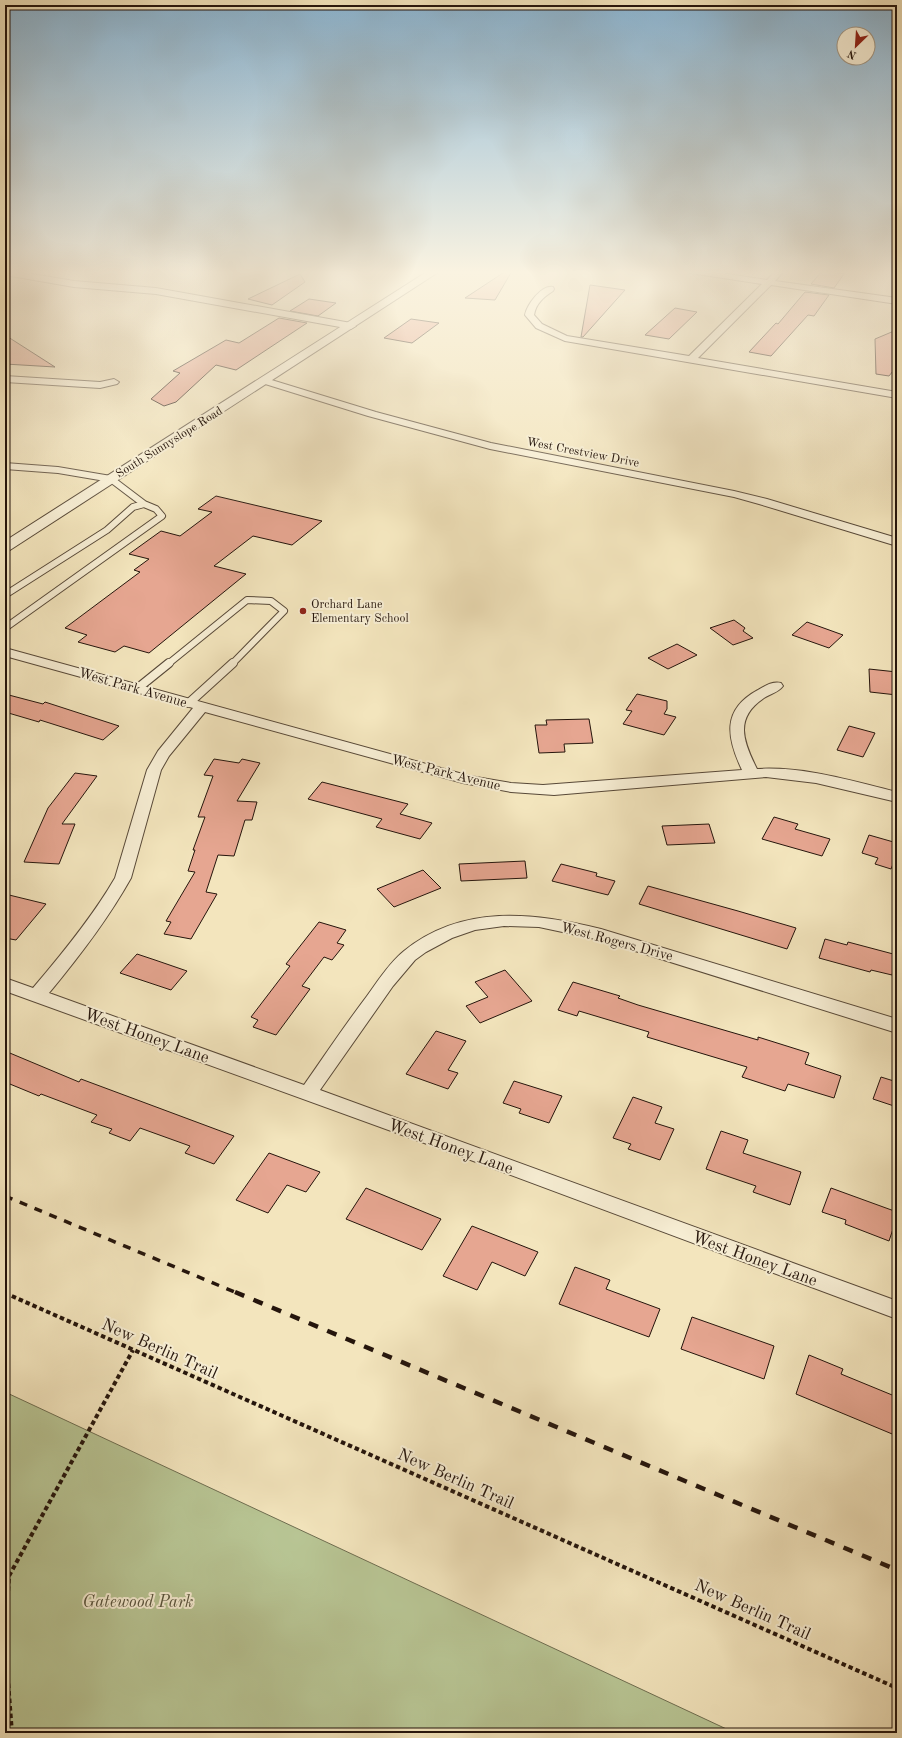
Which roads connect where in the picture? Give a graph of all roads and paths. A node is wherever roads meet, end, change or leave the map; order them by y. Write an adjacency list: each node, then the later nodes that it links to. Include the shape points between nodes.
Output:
1 (310, 352): 6 (street, South Sunnyslope Road)
2 (645, 352): 4 (street)
3 (699, 352): 4 (street)
4 (691, 360): 8 (street)
5 (5, 379): 7 (street, via 100,385)
6 (265, 381): 10 (street, South Sunnyslope Road); 12 (street, West Crestview Drive, via 372,414 490,446 742,496)
7 (114, 382)
8 (897, 394)
9 (5, 466): 10 (street, via 49,468)
10 (111, 479): 11 (lane); 13 (street, South Sunnyslope Road)
11 (144, 504): 14 (lane, via 133,507 107,530); 15 (lane, via 156,509 162,516)
12 (897, 542)
13 (5, 547)
14 (5, 595)
15 (6, 626)
16 (5, 652): 18 (street, West Park Avenue)
17 (776, 686): 20 (street, via 750,701 741,711 737,721 737,739 741,754)
18 (138, 688): 19 (street, West Park Avenue); 19 (lane, via 247,600 272,601 284,611 217,679)
19 (196, 705): 20 (street, West Park Avenue, via 468,780 518,789 554,790 613,786); 23 (street, via 154,770 123,878 60,968)
20 (751, 773): 21 (street, West Park Avenue, via 794,774 827,779)
21 (897, 797)
22 (5, 984): 23 (street, West Honey Lane)
23 (37, 995): 25 (street, West Honey Lane)
24 (897, 1026): 25 (street, West Rogers Drive, via 582,929 517,920 497,921 449,933 411,955 397,967)
25 (308, 1093): 27 (street, West Honey Lane)
26 (5, 1293): 28 (path, New Berlin Trail)
27 (897, 1310)
28 (133, 1350): 29 (path, New Berlin Trail); 30 (path, via 9,1576 5,1642)
29 (897, 1688)
30 (12, 1733)

